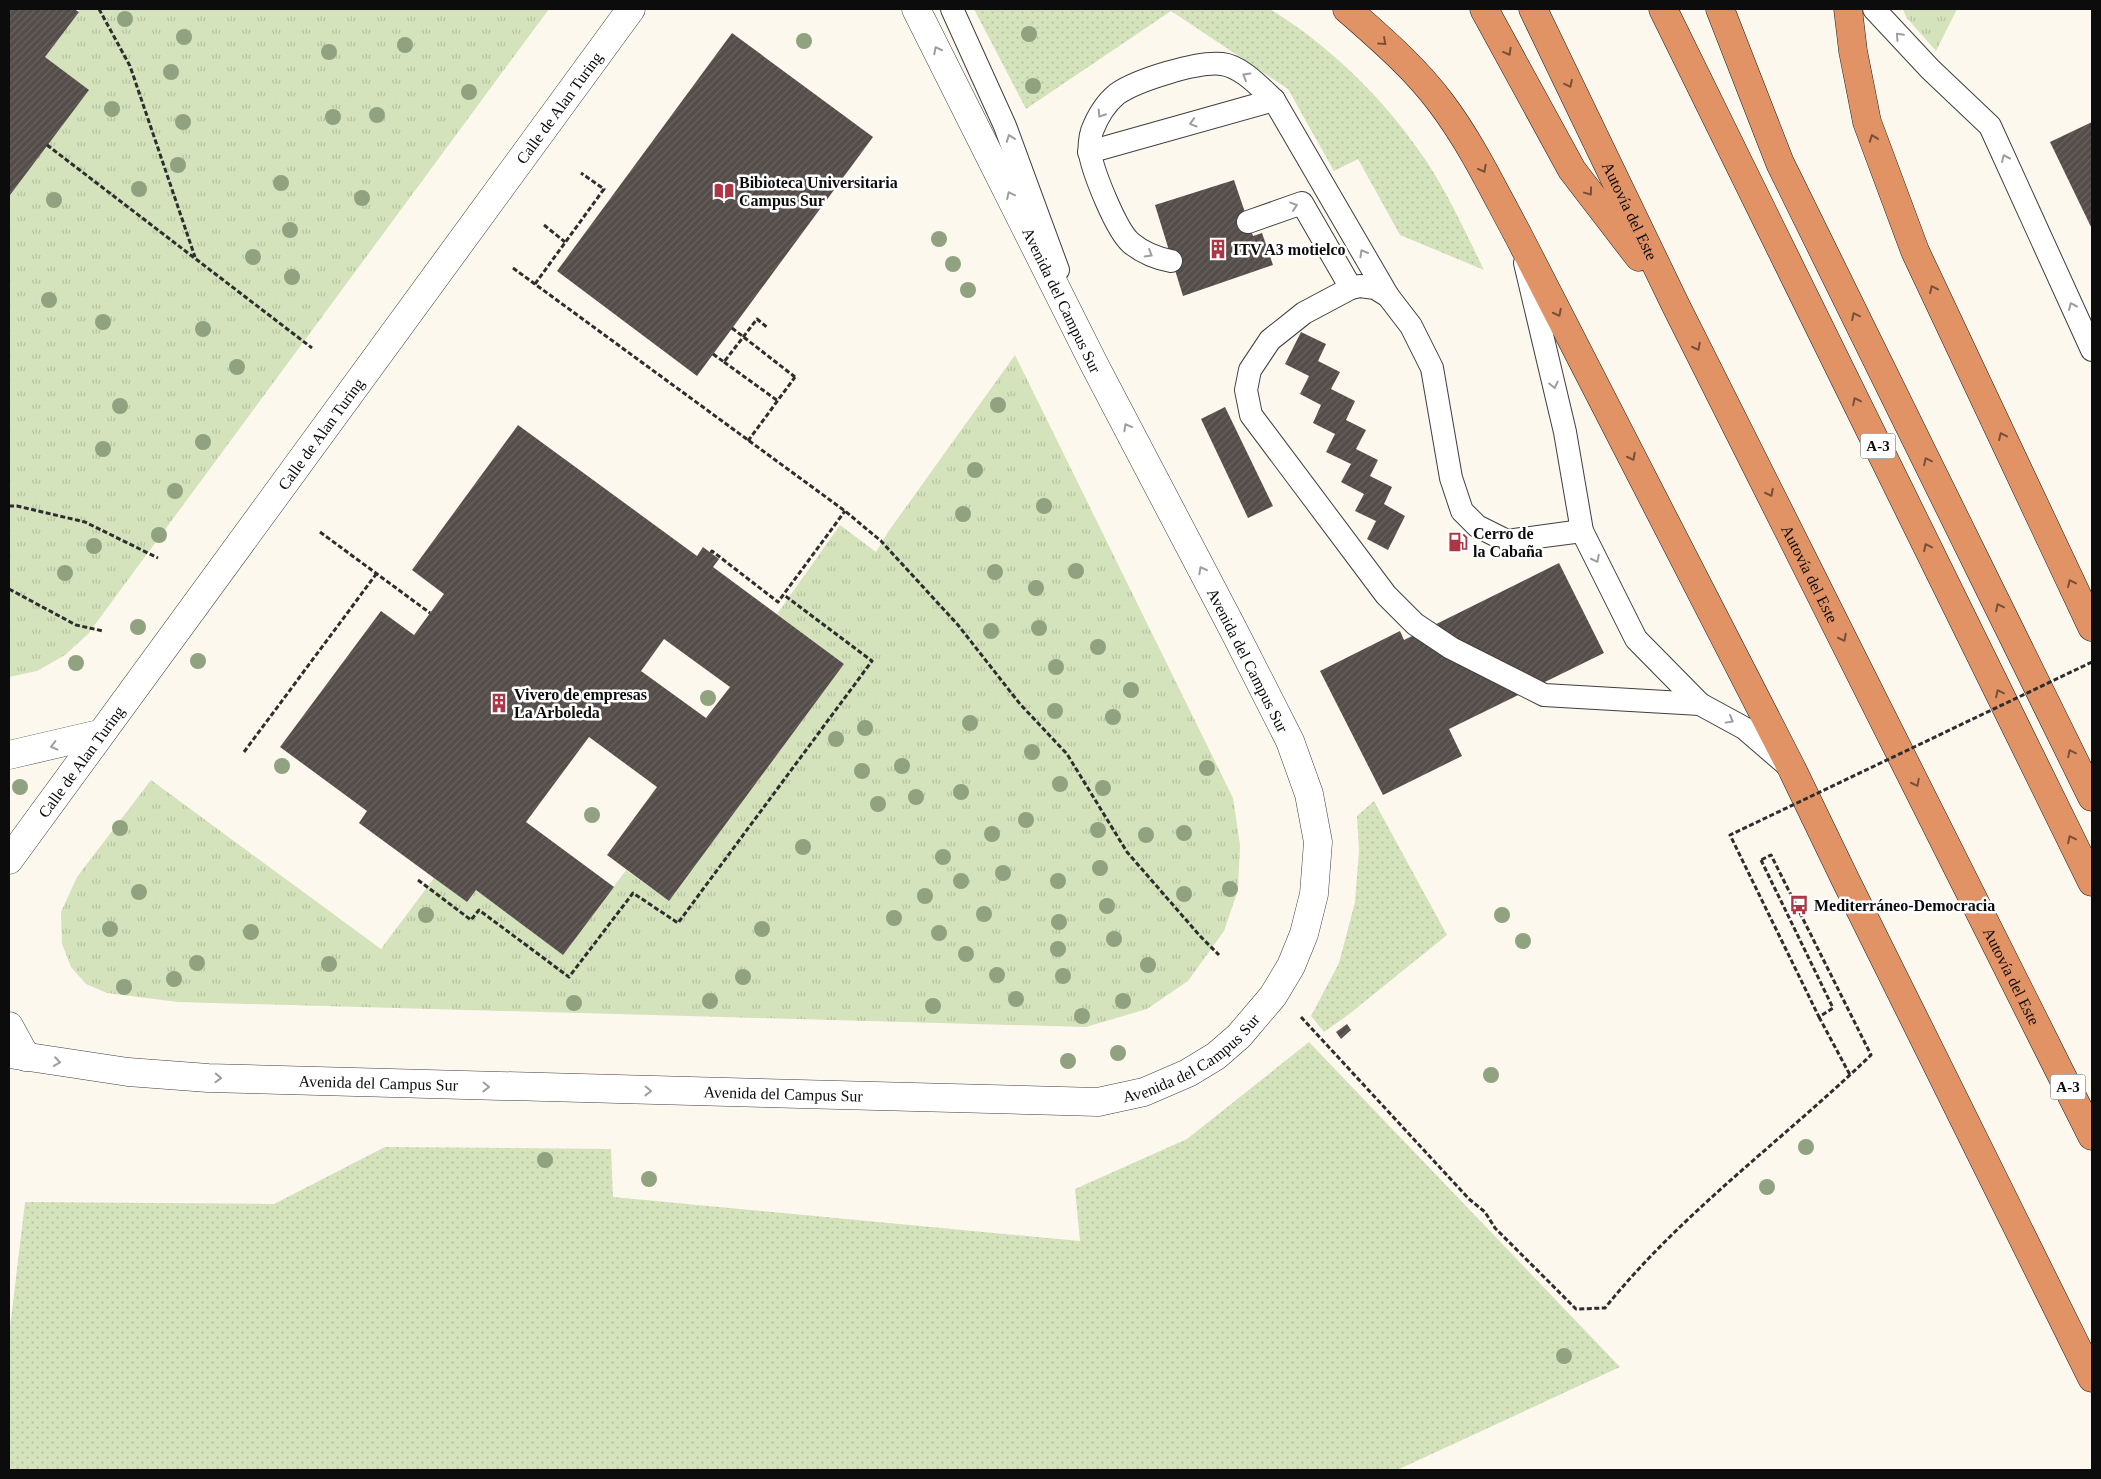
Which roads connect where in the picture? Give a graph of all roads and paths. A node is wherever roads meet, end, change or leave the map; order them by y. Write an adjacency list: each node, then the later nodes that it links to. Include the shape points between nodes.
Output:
1 (99, 9): 20 (path, via 130,66)
2 (631, 9): 50 (street, Calle de Alan Turing)
3 (916, 9): 33 (street, Avenida del Campus Sur, one-way to 3)
4 (952, 9): 33 (lane, one-way to 4, via 1005,126)
5 (1347, 9): 18 (highway, one-way to 18, via 1394,51 1441,102 1473,152)
6 (1484, 9): 26 (highway, one-way to 26, via 1572,170)
7 (1533, 9): 26 (highway, Autovía del Este / A-3, one-way to 26)
8 (1663, 9): 57 (highway, A-3, one-way to 8)
9 (1720, 9): 54 (highway, one-way to 9, via 1780,163)
10 (1848, 9): 46 (highway, one-way to 10, via 1914,251 1867,122)
11 (1874, 9): 30 (lane, one-way to 11, via 1990,126)
12 (1274, 100): 14 (lane, one-way to 14); 14 (lane, one-way to 14, via 1250,77 1223,64 1199,65 1138,83 1116,95 1101,113 1091,133); 25 (lane, one-way to 12)
13 (47, 145): 20 (path)
14 (1089, 152): 21 (lane, one-way to 21, via 1109,208 1129,242 1154,258)
15 (581, 173): 19 (path, via 604,189)
16 (1248, 222): 24 (lane, one-way to 24, via 1302,203)
17 (544, 226): 19 (path)
18 (1518, 235): 38 (lane, one-way to 38, via 1565,432); 53 (highway, one-way to 53)
19 (565, 242): 23 (path)
20 (196, 258): 29 (path)
21 (1171, 261)
22 (513, 268): 23 (path)
23 (535, 284): 35 (path)
24 (1351, 288): 25 (lane, via 1375,288); 49 (lane, via 1304,313 1270,340 1250,370 1246,390 1251,415 1386,595 1415,624 1452,648 1544,695)
25 (1388, 296): 38 (lane, via 1411,326 1432,368 1451,478 1462,511 1477,526 1507,542)
26 (1675, 304): 64 (highway, Autovía del Este / A-3, one-way to 64)
27 (732, 328): 34 (path, bridge, via 795,377)
28 (768, 328): 32 (path, via 757,319)
29 (312, 348)
30 (2092, 350)
31 (713, 354): 32 (path)
32 (724, 362): 34 (path)
33 (1094, 364): 62 (street, Avenida del Campus Sur, one-way to 33, via 128,1072 208,1078 1098,1102 1144,1092 1188,1073 1216,1056 1239,1036 1273,996 1291,966 1304,934 1314,894 1318,842 1309,794 1290,741)
34 (778, 401): 35 (path)
35 (748, 441): 37 (path)
36 (9, 506): 41 (path, via 86,522)
37 (844, 512): 44 (path); 58 (path, via 881,541 933,597 1020,704 1067,754 1127,852)
38 (1582, 531): 49 (lane, one-way to 49, via 1636,639)
39 (320, 532): 42 (path)
40 (711, 553): 44 (path, via 778,602)
41 (158, 558)
42 (377, 573): 45 (path); 51 (path)
43 (9, 589): 47 (path, via 76,625)
44 (784, 594): 56 (path, via 872,661 678,923 633,892 569,977 479,910 471,920)
45 (430, 613)
46 (2092, 627)
47 (103, 631)
48 (2092, 662): 60 (path, bridge, via 1730,835)
49 (1700, 704): 53 (lane, one-way to 53, via 1744,728)
50 (99, 734): 52 (street, one-way to 52); 55 (street, Calle de Alan Turing)
51 (244, 752)
52 (9, 755)
53 (1792, 769): 65 (highway)
54 (2092, 797)
55 (9, 860)
56 (418, 880)
57 (2092, 882)
58 (1219, 954)
59 (1298, 1015): 63 (path, via 1469,1199 1485,1212 1495,1228 1576,1309 1605,1308 1631,1275 1705,1202)
60 (1819, 1017): 63 (path); 63 (path, bridge, via 1833,1008 1761,860 1771,855 1871,1055)
61 (9, 1026): 62 (street)
62 (17, 1056)
63 (1850, 1076)
64 (2092, 1136)
65 (2092, 1378)

